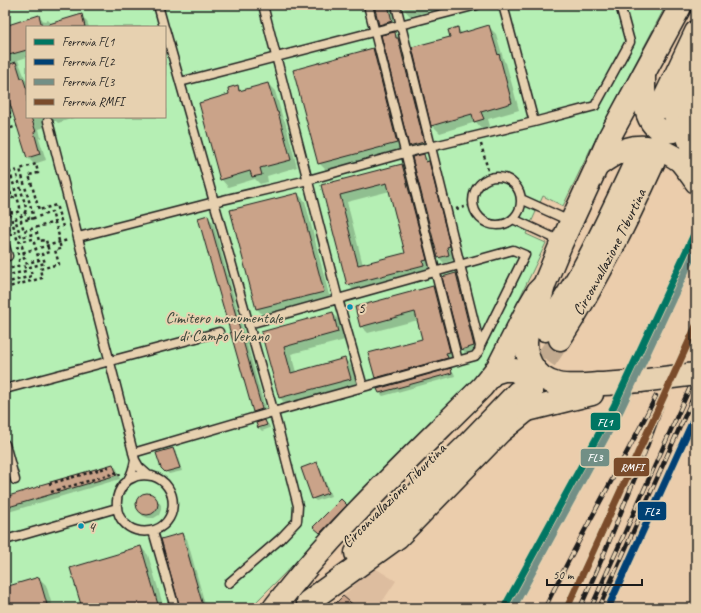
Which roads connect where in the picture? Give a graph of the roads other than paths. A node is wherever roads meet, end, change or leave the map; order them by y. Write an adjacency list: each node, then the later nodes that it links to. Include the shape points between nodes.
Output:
1 (158, 5): 10 (lane)
2 (262, 5): 14 (lane)
3 (368, 5): 12 (lane)
4 (396, 5): 9 (lane)
5 (477, 5): 9 (lane)
6 (503, 5): 19 (lane)
7 (620, 5): 19 (lane, via 630,42 595,106)
8 (681, 5): 16 (highway)
9 (401, 25): 12 (lane); 21 (lane)
10 (164, 26)
11 (166, 32): 17 (lane)
12 (374, 32): 14 (lane); 22 (lane)
13 (696, 32): 20 (highway)
14 (277, 57): 17 (lane); 25 (lane)
15 (696, 71): 20 (highway)
16 (644, 76): 20 (highway, via 645,103 652,123 668,131 679,130); 24 (highway, via 610,136)
17 (180, 82): 28 (lane)
18 (48, 121): 31 (lane)
19 (534, 122): 21 (lane)
20 (684, 125)
21 (431, 147): 22 (lane); 35 (lane)
22 (405, 153): 25 (lane); 36 (lane)
23 (653, 159): 24 (highway, via 649,148 631,148 622,150); 26 (highway, via 681,162); 41 (highway, Circonvallazione Tiburtina, via 629,215 579,309)
24 (597, 166): 30 (highway)
25 (308, 180): 28 (lane); 38 (lane)
26 (696, 182)
27 (521, 199): 29 (lane, via 518,213); 29 (lane, via 514,184 507,179 490,178 476,188 473,205 479,218 500,225); 30 (lane)
28 (214, 202): 31 (lane); 39 (lane)
29 (513, 219): 32 (lane, via 552,237)
30 (572, 220): 32 (highway)
31 (74, 238): 43 (lane)
32 (561, 244): 37 (highway)
33 (5, 246): 34 (lane, via 8,256)
34 (5, 257)
35 (460, 265): 36 (lane); 42 (lane); 42 (lane, via 513,250 525,255)
36 (435, 272): 38 (lane); 44 (lane)
37 (544, 285): 46 (highway, via 529,327 526,344 529,360 535,370 544,379 565,386); 49 (highway, via 528,308 506,351)
38 (338, 299): 39 (lane); 47 (lane)
39 (249, 324): 50 (lane)
40 (219, 332): 43 (lane)
41 (552, 334)
42 (480, 346): 44 (lane, via 475,356)
43 (110, 361): 48 (lane); 52 (lane)
44 (458, 361): 47 (lane)
45 (696, 374): 46 (highway, bridge)
46 (640, 381): 49 (highway, via 567,400)
47 (363, 387): 50 (lane)
48 (5, 389)
49 (516, 392): 60 (highway, Circonvallazione Tiburtina); 60 (highway, via 500,432 398,537); 62 (highway, via 477,392 349,520); 63 (highway, Circonvallazione Tiburtina, via 468,420)
50 (274, 412): 52 (lane); 59 (lane, via 298,506 298,521)
51 (5, 444): 54 (lane)
52 (134, 456): 53 (lane, via 139,468); 55 (lane, via 133,469)
53 (148, 475): 55 (lane); 57 (lane, via 161,480 173,498 169,518 165,524)
54 (15, 480)
55 (128, 480): 56 (lane, via 118,493)
56 (117, 508): 57 (lane, via 119,516 130,528 137,531); 58 (lane)
57 (153, 531): 61 (lane)
58 (5, 540)
59 (229, 582)
60 (311, 606)
61 (175, 608)
62 (274, 608)
63 (279, 608)

